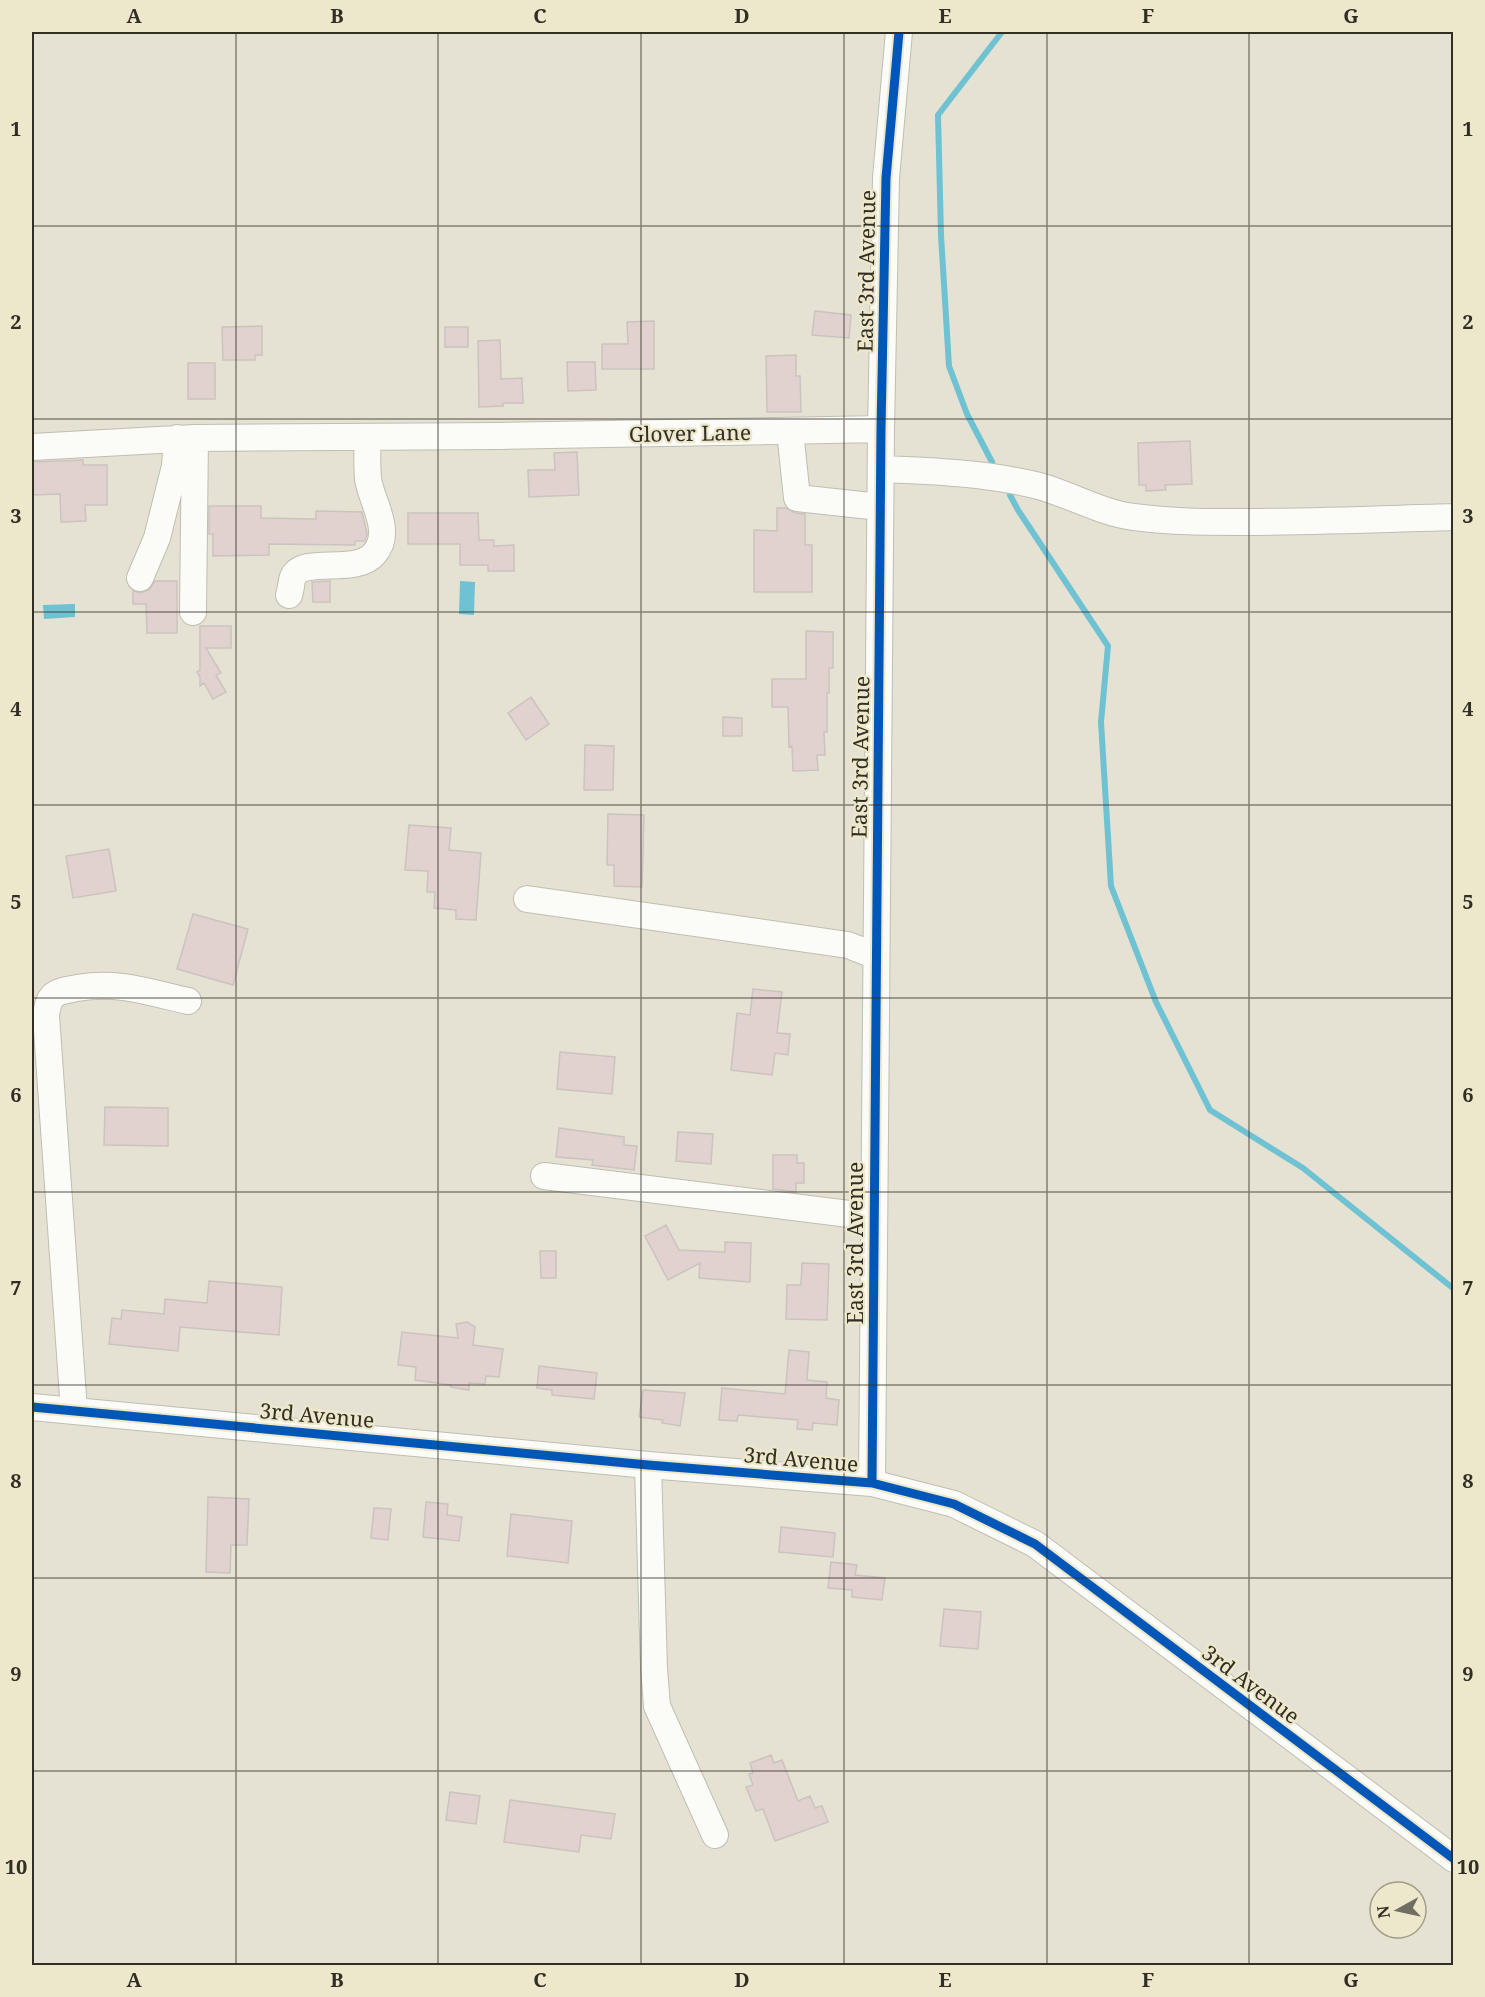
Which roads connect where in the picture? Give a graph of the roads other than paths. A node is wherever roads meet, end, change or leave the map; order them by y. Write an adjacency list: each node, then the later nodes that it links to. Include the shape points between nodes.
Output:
1 (899, 32): 2 (street, East 3rd Avenue, via 886,178)
2 (881, 429): 3 (street, Glover Lane); 7 (street, East 3rd Avenue)
3 (790, 431): 4 (street, Glover Lane); 8 (street, via 797,498)
4 (368, 437): 5 (street, Glover Lane); 11 (street, via 369,482 379,509 381,543 361,563 300,569)
5 (186, 438): 6 (street, Glover Lane); 10 (street, via 157,538); 12 (street)
6 (32, 447)
7 (881, 470): 8 (street, East 3rd Avenue); 9 (street, via 949,471 1000,478 1036,485 1132,517 1178,522)
8 (880, 507): 14 (street, East 3rd Avenue)
9 (1454, 517)
10 (140, 578)
11 (289, 595)
12 (193, 612)
13 (526, 899): 14 (street, via 848,945)
14 (876, 956): 17 (street, East 3rd Avenue)
15 (188, 1001): 19 (street, via 99,985 62,991 47,1004)
16 (544, 1176): 17 (street)
17 (873, 1217): 21 (street, East 3rd Avenue)
18 (32, 1407): 19 (street, 3rd Avenue)
19 (74, 1411): 20 (street, 3rd Avenue)
20 (648, 1465): 21 (street, 3rd Avenue); 22 (street, via 657,1706)
21 (872, 1483): 23 (street, 3rd Avenue, via 954,1504 1035,1544)
22 (715, 1835)
23 (1454, 1859)

